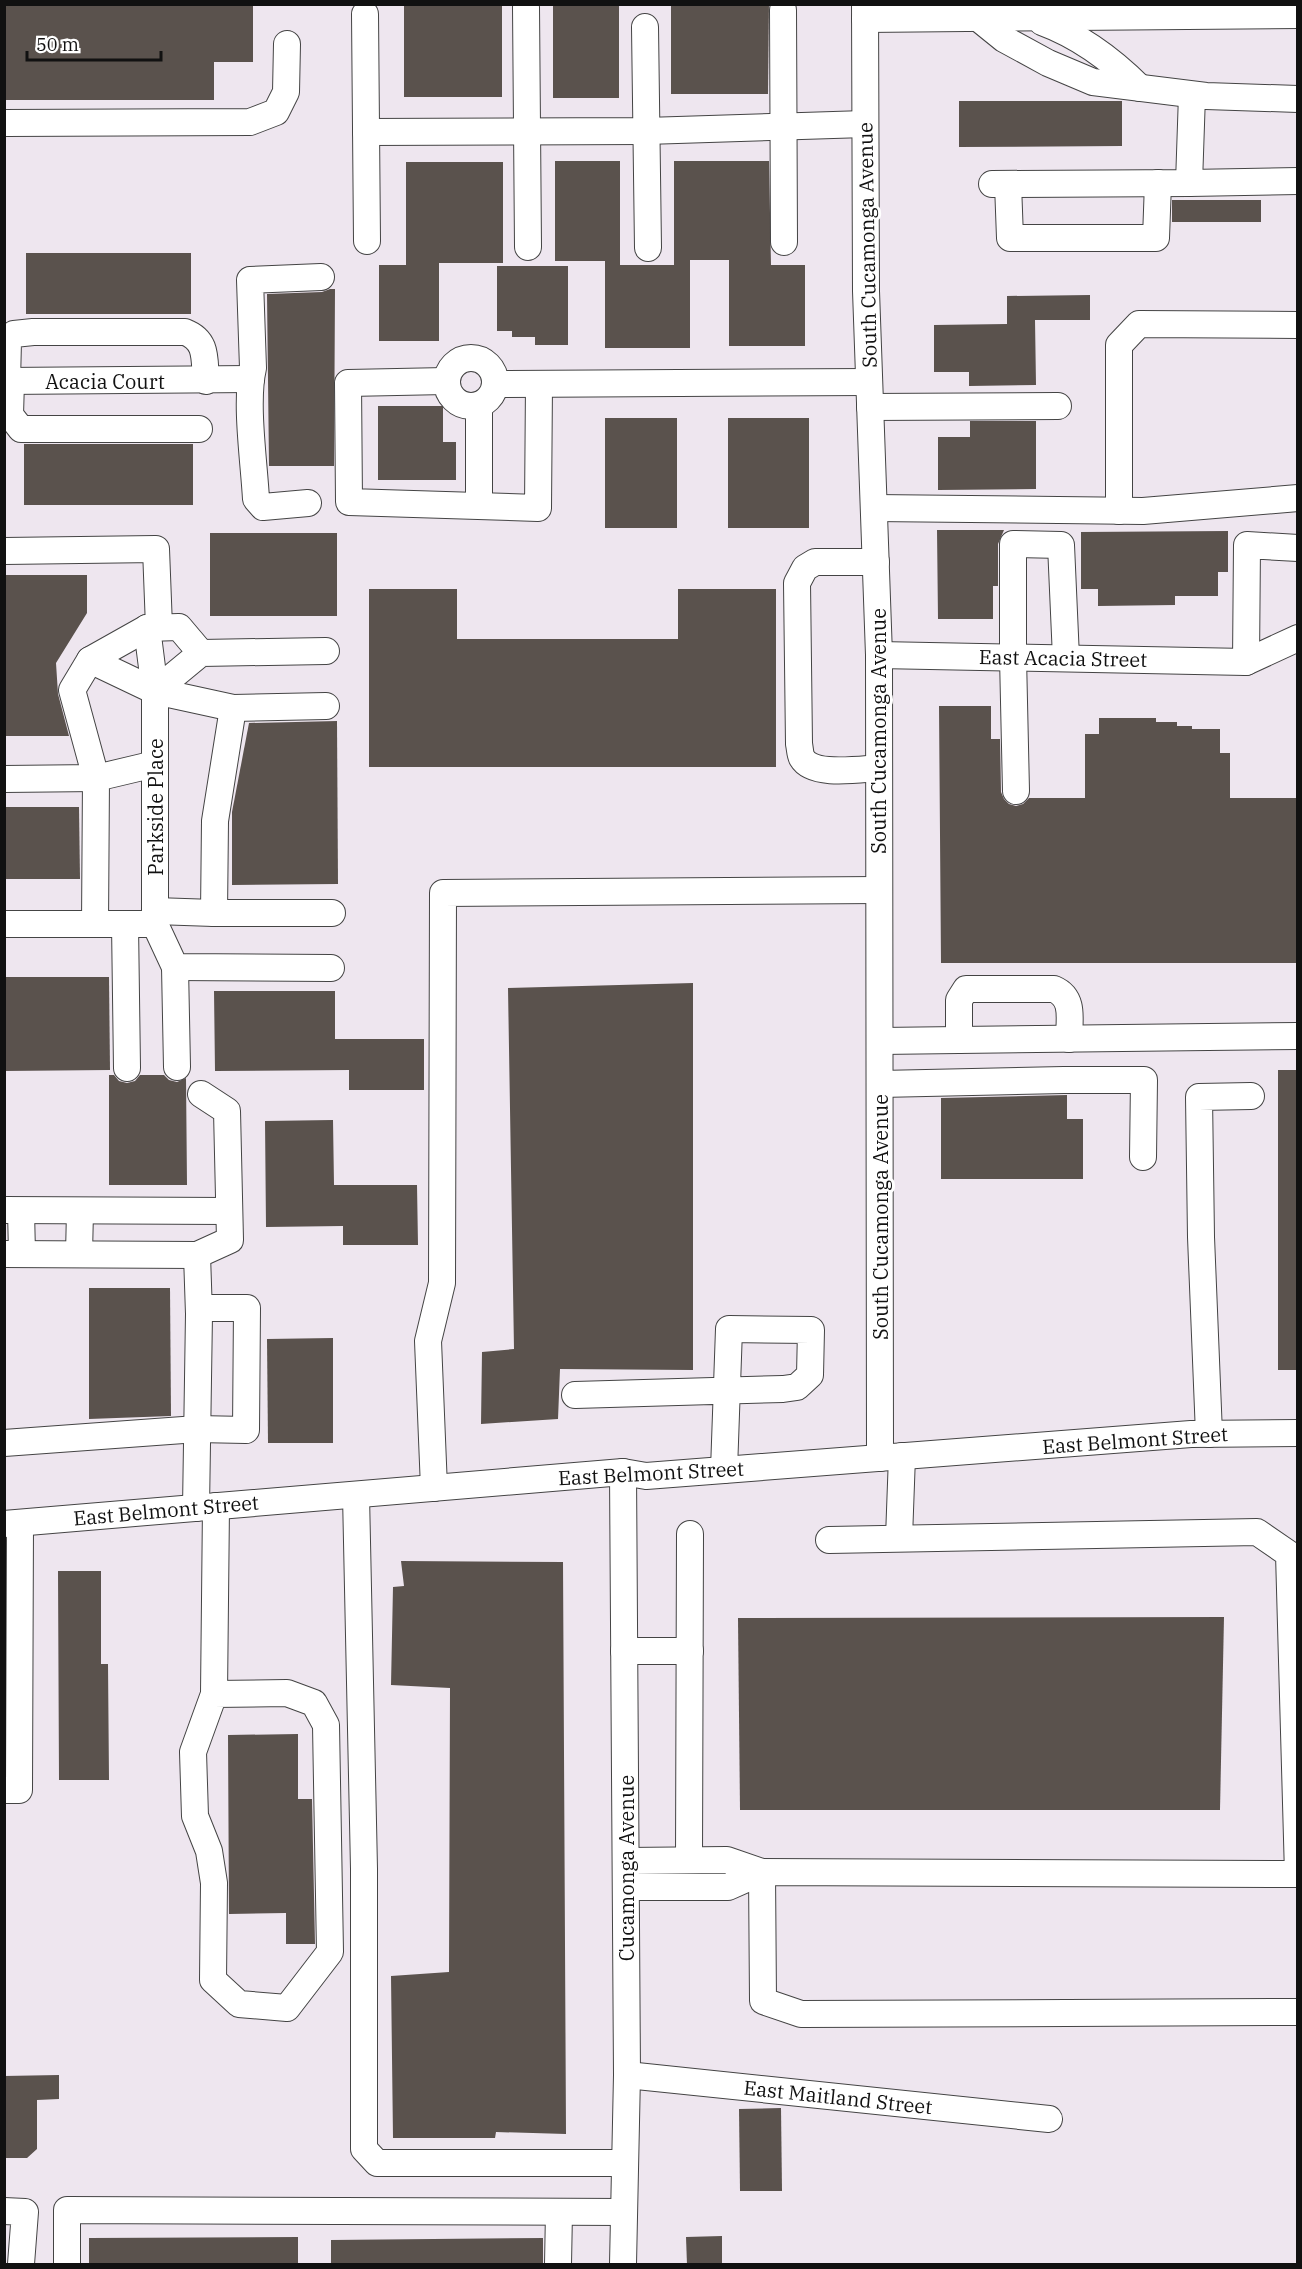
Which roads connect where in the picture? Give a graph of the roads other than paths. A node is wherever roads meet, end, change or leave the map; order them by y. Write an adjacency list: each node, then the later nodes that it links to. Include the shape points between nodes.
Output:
1 (526, 7): 20 (street)
2 (783, 10): 17 (street)
3 (865, 12): 8 (street); 16 (street, South Cucamonga Avenue)
4 (1282, 12): 6 (street)
5 (365, 14): 19 (street)
6 (1109, 16): 7 (street); 11 (street, via 1095,30)
7 (1030, 17): 8 (street); 11 (street)
8 (978, 18): 12 (street, via 1004,39 1048,63 1094,82)
9 (645, 27): 18 (street)
10 (286, 44): 15 (street, via 286,92 276,112 250,122)
11 (1091, 45): 12 (street)
12 (1140, 88): 13 (street)
13 (1192, 94): 14 (street); 23 (street)
14 (1298, 99)
15 (4, 123)
16 (866, 124): 17 (street); 36 (street, South Cucamonga Avenue)
17 (782, 127): 18 (street); 25 (street)
18 (646, 131): 20 (street); 27 (street)
19 (366, 132): 20 (street); 24 (street)
20 (527, 132): 26 (street)
21 (1298, 181): 23 (street)
22 (1158, 183): 22 (street, via 1000,184 1010,238 1156,238); 23 (street)
23 (1189, 183)
24 (367, 241)
25 (784, 242)
26 (528, 247)
27 (648, 248)
28 (321, 277): 30 (street, via 250,280 254,368)
29 (1298, 325): 44 (street, via 1139,324 1119,345)
30 (251, 379): 32 (street, Acacia Court); 41 (street, via 256,499 263,507)
31 (8, 381): 32 (street, Acacia Court); 32 (street, via 8,342 14,334 33,332 185,332 197,336 202,346); 39 (street, via 10,415 21,429)
32 (206, 381)
33 (446, 381): 34 (street, via 448,372 459,360 475,357 490,366); 37 (street, via 456,401); 42 (street, via 348,383 349,502)
34 (495, 384): 35 (street); 37 (street, via 491,396)
35 (539, 384): 36 (street); 42 (street, via 538,508)
36 (870, 394): 38 (street); 43 (street, South Cucamonga Avenue)
37 (478, 405): 42 (street)
38 (1058, 406)
39 (198, 429)
40 (1298, 498): 44 (street)
41 (308, 504)
42 (479, 505)
43 (874, 508): 44 (street); 47 (street, South Cucamonga Avenue)
44 (1119, 511)
45 (1298, 548): 56 (street, via 1248,545)
46 (4, 551): 48 (street, Parkside Place, via 156,549)
47 (876, 561): 52 (street, South Cucamonga Avenue); 61 (street, via 815,562 805,568 797,584 799,744 802,758 820,770)
48 (153, 628): 51 (street, via 179,627); 55 (street); 57 (street, Parkside Place)
49 (1298, 638): 56 (street)
50 (326, 651): 51 (street)
51 (201, 653): 57 (street)
52 (879, 655): 53 (street, East Acacia Street); 61 (street, South Cucamonga Avenue)
53 (1013, 657): 54 (street, East Acacia Street); 54 (street, via 1013,544 1025,544 1061,545); 64 (street)
54 (1066, 658): 56 (street, East Acacia Street)
55 (90, 660): 57 (street); 62 (street, via 72,690)
56 (1246, 662)
57 (155, 691): 59 (street); 60 (street, Parkside Place)
58 (326, 706): 59 (street)
59 (232, 708): 66 (street, via 215,821)
60 (155, 764): 62 (street); 68 (street, Parkside Place)
61 (879, 768): 65 (street, South Cucamonga Avenue)
62 (96, 778): 63 (street); 70 (street)
63 (4, 779)
64 (1016, 791)
65 (879, 890): 77 (street, South Cucamonga Avenue); 99 (street, via 443,893 442,1283 428,1341)
66 (214, 913): 67 (street); 68 (street)
67 (332, 913)
68 (155, 917): 71 (street); 72 (street)
69 (4, 924): 70 (street)
70 (96, 924): 71 (street)
71 (125, 924): 79 (street)
72 (175, 967): 73 (street); 78 (street)
73 (331, 968)
74 (1298, 1036): 75 (street)
75 (1069, 1039): 76 (street); 76 (street, via 1069,1002 1062,992 966,989 959,1000)
76 (959, 1040): 77 (street)
77 (879, 1041): 80 (street, South Cucamonga Avenue)
78 (177, 1067)
79 (127, 1068)
80 (879, 1084): 83 (street, via 1144,1080); 96 (street, South Cucamonga Avenue)
81 (201, 1094): 86 (street, via 227,1111)
82 (1251, 1096): 94 (street, via 1199,1097)
83 (1143, 1157)
84 (13, 1210): 85 (street); 87 (street)
85 (80, 1211): 86 (street); 88 (street)
86 (229, 1211): 89 (street, via 230,1240)
87 (13, 1253): 88 (street)
88 (79, 1254): 89 (street)
89 (197, 1255): 90 (street)
90 (199, 1308): 92 (street); 92 (street, via 247,1308 246,1430)
91 (575, 1395): 97 (street, via 726,1392)
92 (197, 1429): 95 (street); 101 (street)
93 (1298, 1433): 94 (street, East Belmont Street)
94 (1209, 1434): 96 (street, East Belmont Street)
95 (4, 1443)
96 (891, 1457): 97 (street, East Belmont Street); 104 (street, South Cucamonga Avenue)
97 (724, 1470): 98 (street, East Belmont Street, via 646,1476)
98 (623, 1472): 99 (street, East Belmont Street); 106 (street, Cucamonga Avenue)
99 (434, 1488): 100 (street, East Belmont Street)
100 (356, 1495): 101 (street, East Belmont Street); 118 (street, via 364,1869 364,2149 377,2163)
101 (206, 1507): 102 (street, East Belmont Street); 108 (street)
102 (12, 1523): 109 (street, via 19,1790)
103 (690, 1534): 107 (street)
104 (899, 1538): 105 (street); 113 (street, via 1257,1532 1289,1554)
105 (829, 1540)
106 (624, 1651): 107 (street); 110 (street, Cucamonga Avenue)
107 (690, 1651): 111 (street)
108 (214, 1694): 108 (street, via 193,1752 195,1816 209,1851 214,1883 213,1980 239,2004 287,2008 330,1952 326,1725 314,1703 288,1693)
109 (4, 1790)
110 (626, 1860): 111 (street); 114 (street, Cucamonga Avenue)
111 (690, 1860): 112 (street, via 727,1860)
112 (762, 1872): 113 (street); 114 (street, via 728,1887); 115 (street, via 763,2001 801,2014)
113 (1297, 1874)
114 (626, 1887): 116 (street, Cucamonga Avenue)
115 (1298, 2012)
116 (627, 2075): 117 (street, East Maitland Street); 118 (street, Cucamonga Avenue)
117 (1049, 2119)
118 (625, 2163): 121 (street, Cucamonga Avenue)
119 (4, 2211): 122 (street, via 25,2212)
120 (559, 2212): 121 (street); 123 (street, via 67,2210); 124 (street)
121 (624, 2212): 125 (street, Cucamonga Avenue)
122 (21, 2265)
123 (67, 2265)
124 (558, 2265)
125 (623, 2265)

